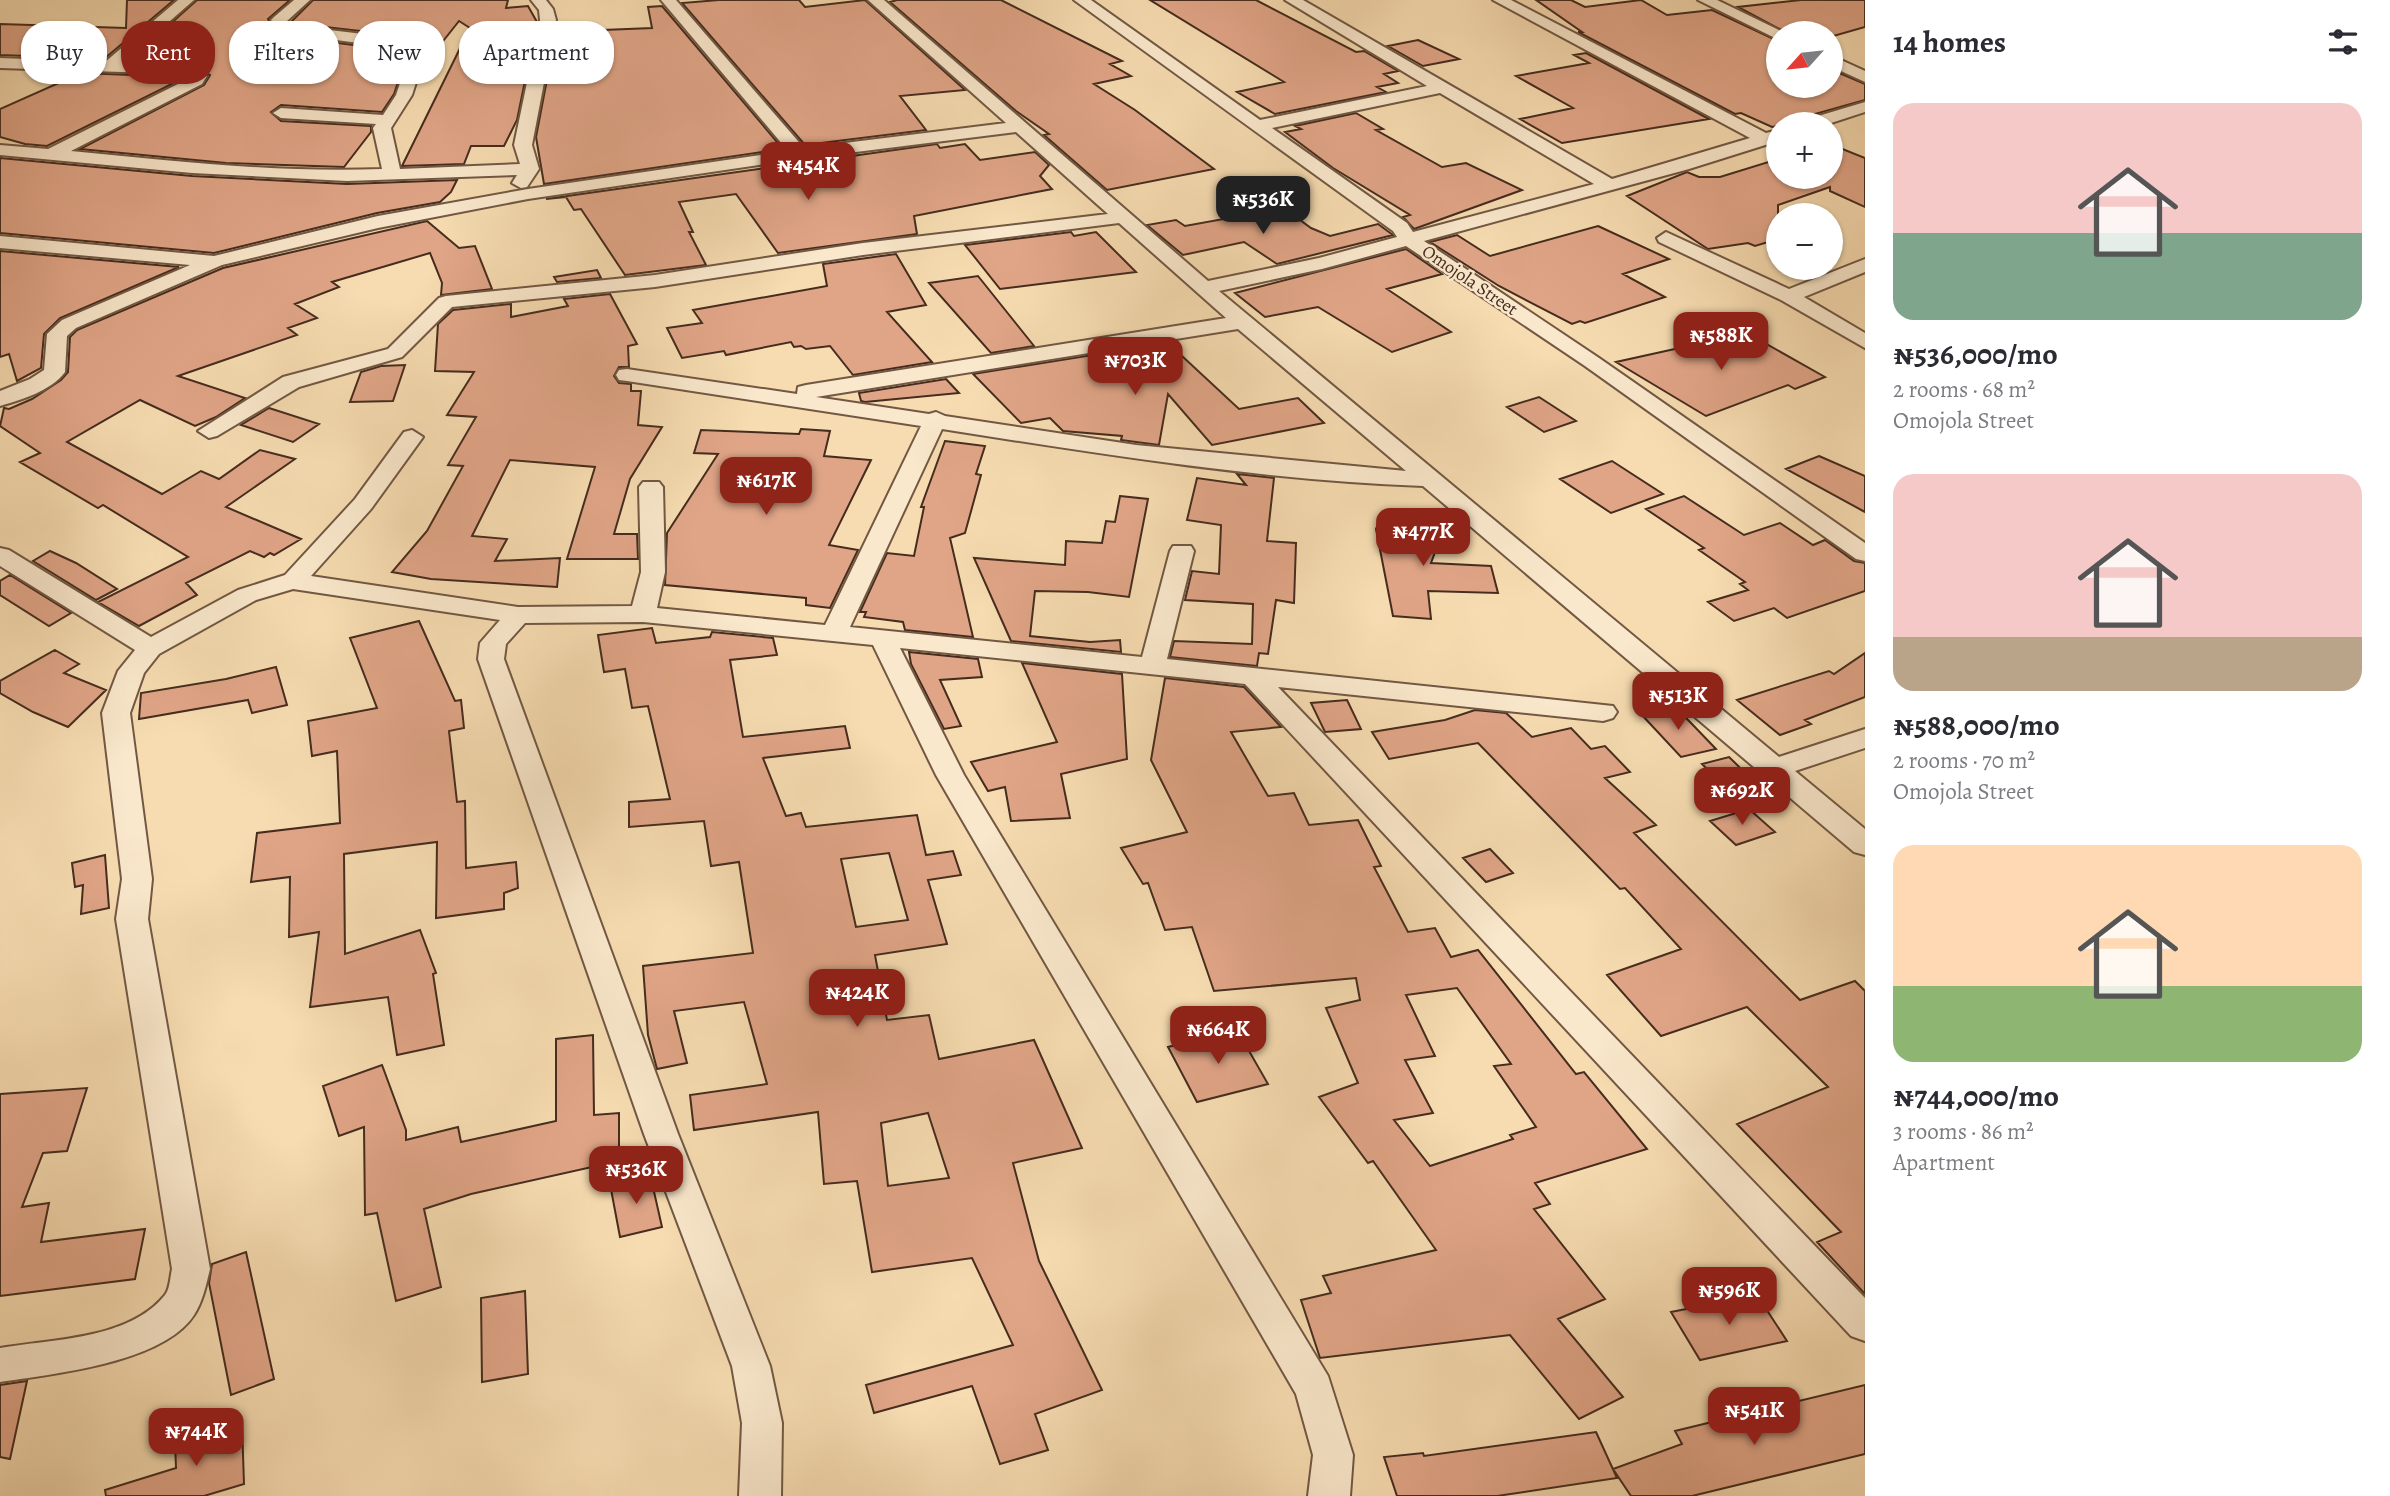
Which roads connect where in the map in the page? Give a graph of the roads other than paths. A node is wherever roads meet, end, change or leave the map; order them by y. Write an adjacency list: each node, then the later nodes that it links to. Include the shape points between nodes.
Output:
1 (187, 0): 12 (street)
2 (303, 0): 19 (street, via 279,20 281,29 419,48 404,95)
3 (538, 0): 27 (street, via 548,20 523,145)
4 (668, 0): 25 (street)
5 (875, 0): 21 (street)
6 (1081, 0): 20 (street, Omojola Street)
7 (1293, 0): 15 (street)
8 (1500, 0): 22 (street)
9 (1705, 0): 10 (street)
10 (1766, 28)
11 (0, 63): 12 (street)
12 (110, 64): 26 (street, via 186,69 199,76)
13 (1843, 66): 14 (street)
14 (1865, 77)
15 (1440, 89): 20 (street); 29 (street)
16 (1865, 107): 18 (street)
17 (281, 113): 19 (street)
18 (1843, 114)
19 (388, 120): 28 (street, via 382,134)
20 (1260, 125): 34 (street, Omojola Street, via 1400,227)
21 (1018, 127): 25 (street); 32 (street)
22 (1766, 134)
23 (1766, 139): 29 (street)
24 (0, 150): 26 (street)
25 (800, 153): 30 (street)
26 (50, 155): 28 (street, via 243,171)
27 (528, 174): 28 (street); 30 (street); 31 (street)
28 (392, 175)
29 (1606, 183): 34 (street)
30 (576, 187): 31 (street)
31 (499, 200): 36 (street, via 378,222)
32 (1126, 217): 38 (street); 46 (street, via 863,249 655,281 446,302 395,352 291,382)
33 (1666, 238): 39 (street)
34 (1408, 239): 38 (street); 51 (street, Omojola Street)
35 (1, 243): 36 (street)
36 (215, 261): 44 (street, via 62,329 57,334 54,372 38,384)
37 (1865, 265): 39 (street)
38 (1205, 288): 40 (street)
39 (1788, 296): 41 (street)
40 (1242, 322): 43 (street); 48 (street)
41 (1865, 342)
42 (627, 374): 43 (street)
43 (778, 397): 45 (street)
44 (0, 399)
45 (936, 419): 48 (street, via 1136,452); 56 (street)
46 (209, 431)
47 (412, 437): 53 (street, via 363,505)
48 (1427, 479): 63 (street)
49 (651, 487): 54 (street, via 653,572)
50 (1182, 551): 59 (street)
51 (1865, 554)
52 (0, 555): 58 (street)
53 (293, 581): 55 (street); 58 (street, via 247,595)
54 (643, 614): 55 (street); 56 (street)
55 (518, 615): 67 (street, via 493,643 491,659 661,1134 751,1366 762,1423)
56 (834, 634): 57 (street)
57 (883, 640): 59 (street); 68 (street, via 950,775 1314,1389 1333,1455)
58 (150, 648): 66 (street, via 131,671 116,713 137,879 132,919 191,1269 181,1304 152,1328 116,1344)
59 (1152, 668): 60 (street)
60 (1255, 679): 61 (street); 65 (street)
61 (1602, 712)
62 (1865, 738): 63 (street)
63 (1773, 769): 64 (street)
64 (1865, 845)
65 (1865, 1324)
66 (0, 1365)
67 (760, 1496)
68 (1329, 1496)

